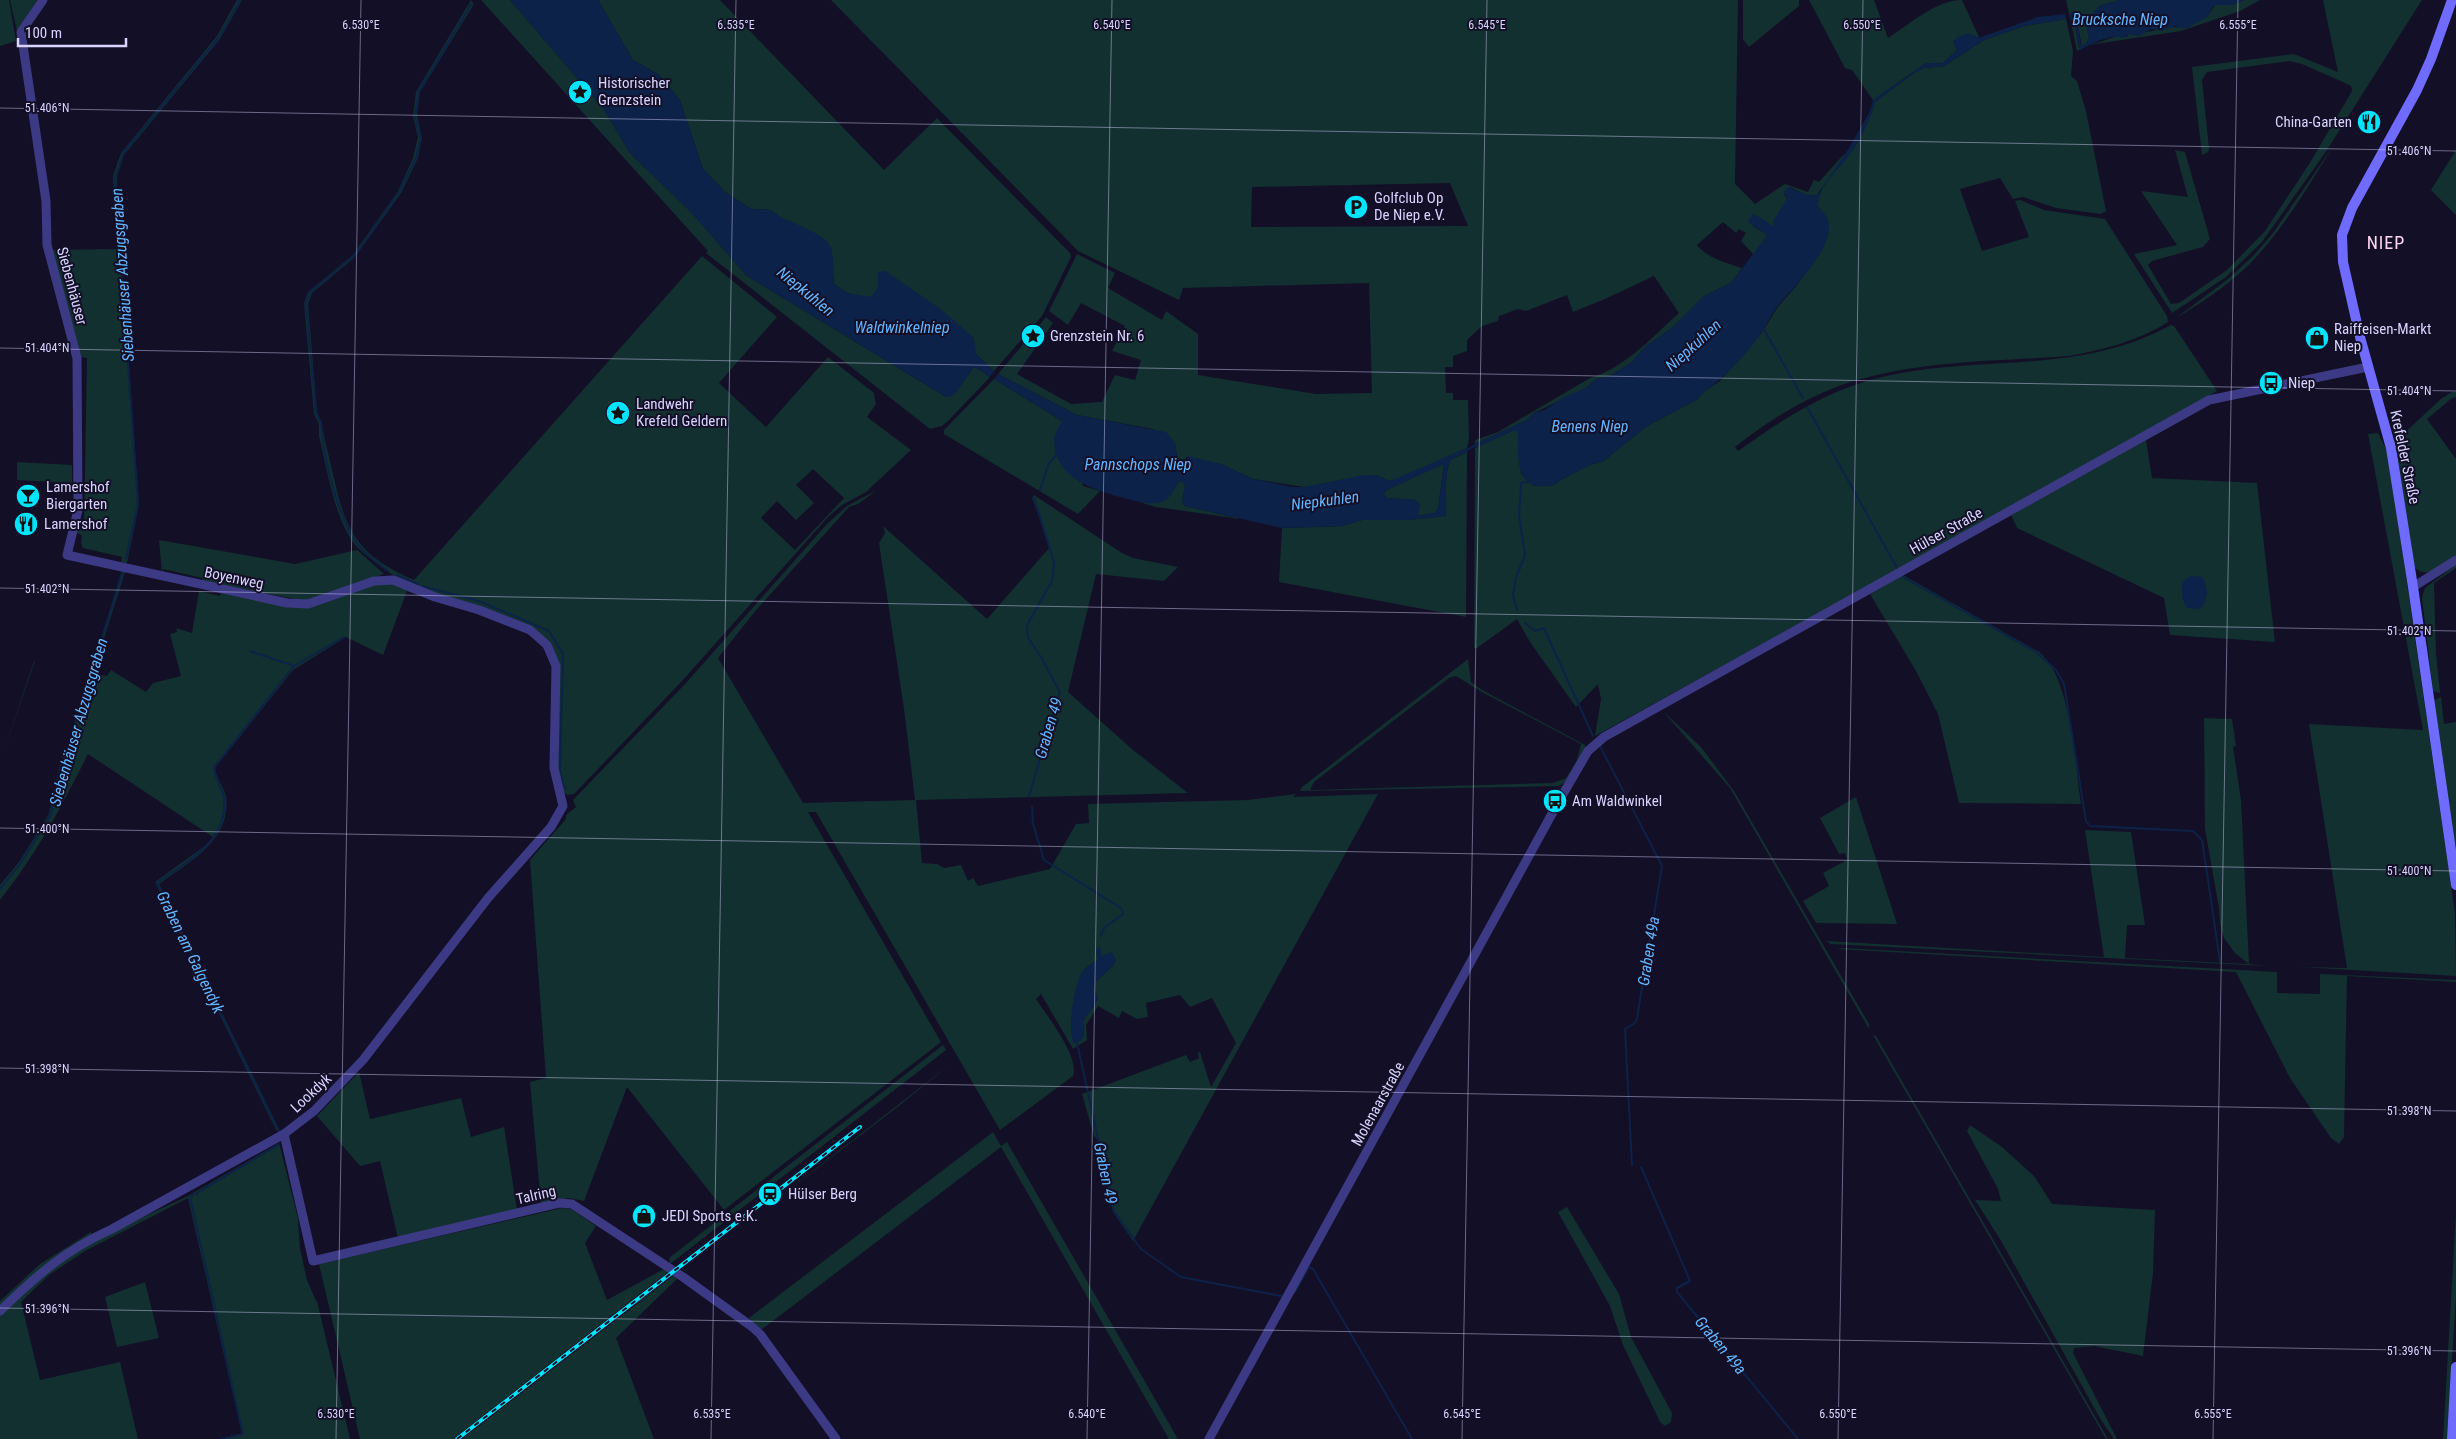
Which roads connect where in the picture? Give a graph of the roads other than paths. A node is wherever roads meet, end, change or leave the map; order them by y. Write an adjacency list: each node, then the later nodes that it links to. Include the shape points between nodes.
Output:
1 (43, 0): 4 (street, Siebenhäuser, via 21,32 46,201 46,245 77,358 78,510)
2 (2452, 0): 3 (main road, Krefelder Straße, via 2432,59 2352,208 2342,235 2343,262)
3 (2368, 367): 6 (main road, Krefelder Straße, via 2390,448); 7 (street, Hülser Straße, via 2209,400 1604,737 1588,751)
4 (67, 555): 8 (street, Boyenweg, via 287,603 308,604 374,581 393,580 520,625 540,638 556,666 554,768)
5 (2456, 560): 6 (street)
6 (2413, 587): 9 (main road, Krefelder Straße)
7 (1570, 782): 14 (street, Molenaarstraße)
8 (563, 806): 10 (street, Lookdyk, via 551,827 488,898 363,1060 314,1111)
9 (2456, 885)
10 (284, 1134): 11 (street, Lookdyk, via 112,1229 86,1240 44,1269); 13 (street, Talring, via 313,1261 559,1204 572,1204 683,1277 760,1334)
11 (0, 1311)
12 (2456, 1367): 15 (main road)
13 (836, 1439)
14 (1209, 1439)
15 (2452, 1439)

